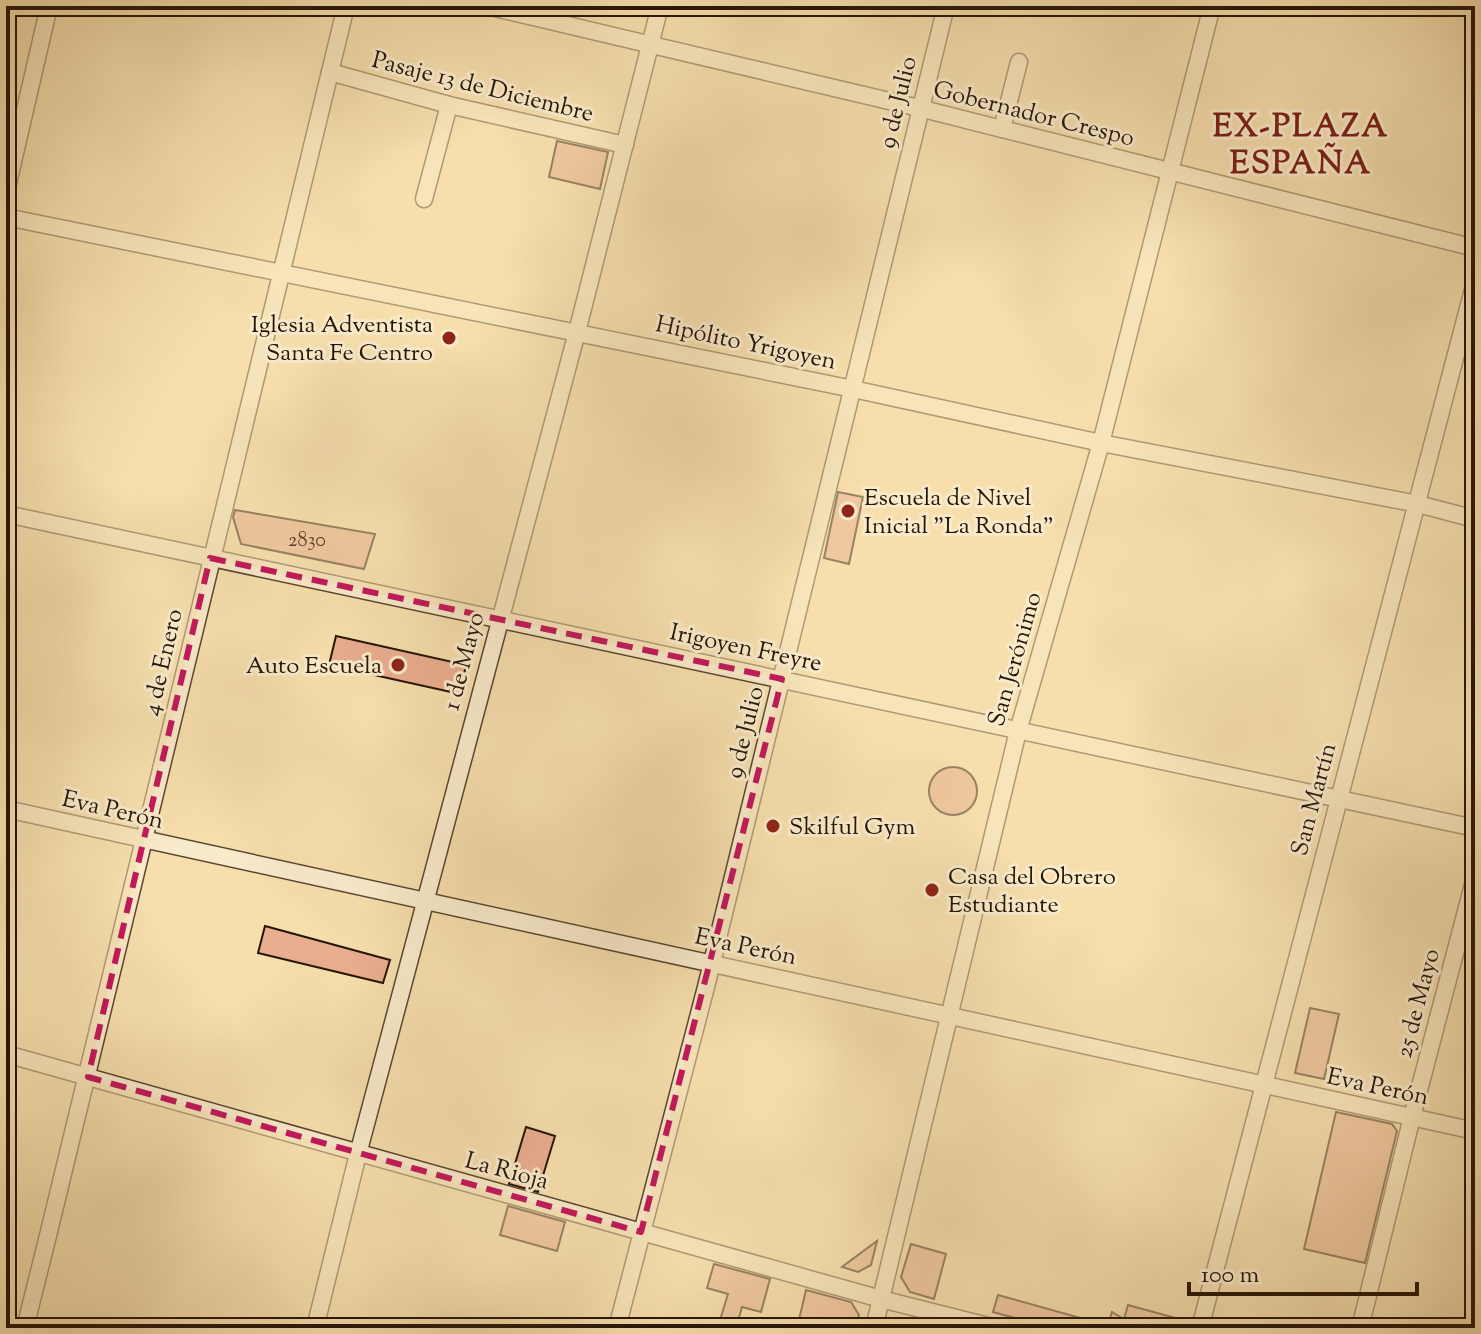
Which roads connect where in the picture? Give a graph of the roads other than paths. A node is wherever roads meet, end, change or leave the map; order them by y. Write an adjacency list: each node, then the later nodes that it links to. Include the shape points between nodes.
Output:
1 (49, 6): 15 (street)
2 (346, 6): 9 (street, 4 de Enero)
3 (487, 6): 7 (street, Gobernador Crespo)
4 (660, 6): 7 (street, 1 de Mayo)
5 (946, 6): 11 (street, 9 de Julio)
6 (1212, 6): 14 (street, San Jerónimo)
7 (650, 45): 11 (street, Gobernador Crespo); 13 (street, 1 de Mayo)
8 (1019, 62): 12 (street)
9 (330, 72): 10 (street, Pasaje 13 de Diciembre); 19 (street, 4 de Enero)
10 (449, 105): 13 (street, Pasaje 13 de Diciembre); 16 (street)
11 (919, 108): 12 (street, Gobernador Crespo); 22 (street, 9 de Julio)
12 (1002, 129): 14 (street, Gobernador Crespo)
13 (625, 145): 21 (street, 1 de Mayo)
14 (1168, 171): 18 (street, Gobernador Crespo); 23 (street, San Jerónimo)
15 (6, 192)
16 (424, 199)
17 (6, 217): 19 (street, Hipólito Yrigoyen)
18 (1475, 248)
19 (282, 272): 21 (street, Hipólito Yrigoyen); 27 (street, 4 de Enero)
20 (1475, 282): 24 (street, San Martín)
21 (577, 332): 22 (street, Hipólito Yrigoyen); 28 (street, 1 de Mayo)
22 (853, 389): 23 (street, Hipólito Yrigoyen); 29 (street, 9 de Julio)
23 (1101, 443): 24 (street, Hipólito Yrigoyen); 30 (street, San Jerónimo)
24 (1418, 504): 26 (street, Hipólito Yrigoyen); 31 (street, San Martín)
25 (6, 514): 27 (street, Irigoyen Freyre)
26 (1475, 519)
27 (210, 558): 28 (street, Irigoyen Freyre); 34 (street, 4 de Enero)
28 (499, 619): 29 (street, Irigoyen Freyre); 36 (street, 1 de Mayo)
29 (782, 679): 30 (street, Irigoyen Freyre); 37 (street, 9 de Julio)
30 (1018, 731): 31 (street, Irigoyen Freyre); 38 (street, San Jerónimo)
31 (1338, 800): 33 (street, Irigoyen Freyre); 41 (street, San Martín)
32 (6, 809): 34 (street, Eva Perón)
33 (1475, 828)
34 (146, 841): 36 (street, Eva Perón); 40 (street, 4 de Enero)
35 (1475, 877): 42 (street, 25 de Mayo)
36 (425, 903): 37 (street, Eva Perón); 44 (street, 1 de Mayo)
37 (712, 963): 38 (street, Eva Perón); 45 (street, 9 de Julio)
38 (949, 1015): 41 (street, Eva Perón); 46 (street, San Jerónimo)
39 (6, 1054): 40 (street, La Rioja)
40 (88, 1077): 44 (street, La Rioja); 47 (street, 4 de Enero)
41 (1262, 1086): 42 (street, Eva Perón); 52 (street, San Martín)
42 (1412, 1117): 43 (street, Eva Perón); 53 (street, 25 de Mayo)
43 (1475, 1131)
44 (358, 1154): 45 (street, La Rioja); 48 (street, 1 de Mayo)
45 (641, 1232): 46 (street, La Rioja); 49 (street, 9 de Julio)
46 (881, 1299): 50 (street, San Jerónimo); 51 (street, La Rioja)
47 (25, 1328)
48 (315, 1328)
49 (617, 1328)
50 (874, 1328)
51 (996, 1328)
52 (1200, 1328)
53 (1360, 1328)

